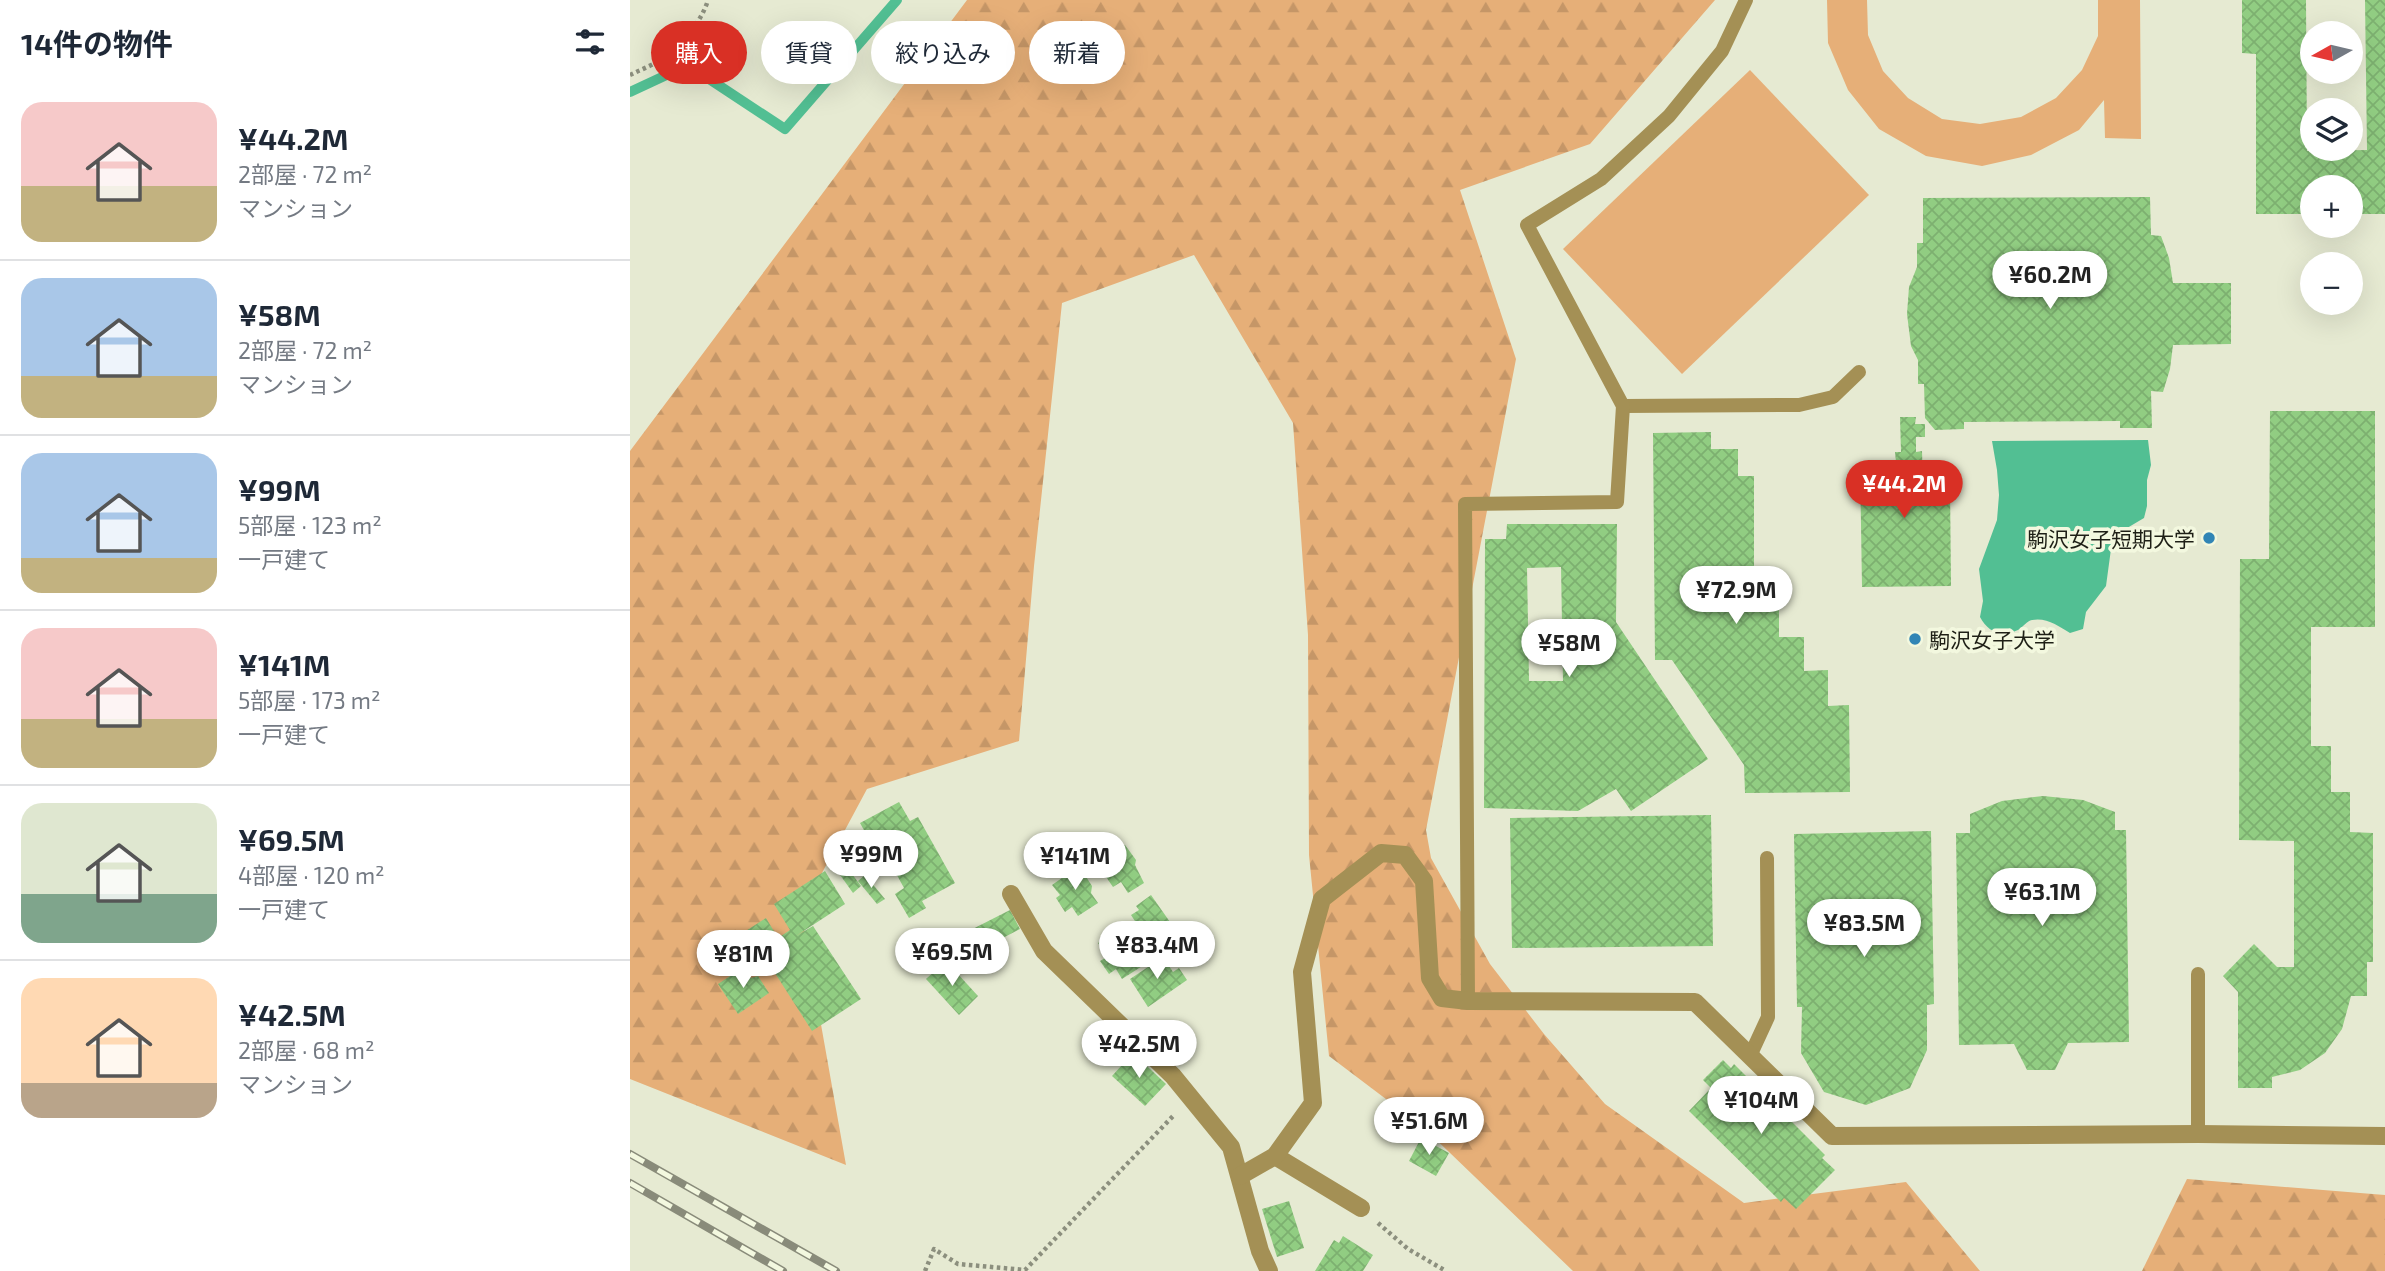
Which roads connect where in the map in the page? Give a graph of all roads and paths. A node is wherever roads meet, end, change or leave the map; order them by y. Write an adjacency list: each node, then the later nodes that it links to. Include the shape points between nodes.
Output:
1 (708, 0): 3 (path, via 678,46)
2 (1746, 0): 5 (lane, via 1721,51 1669,116 1601,178 1527,225)
3 (630, 75)
4 (1859, 372): 5 (lane, via 1833,397 1799,405)
5 (1623, 406): 9 (lane, via 1617,502 1465,504)
6 (1767, 858): 10 (lane, via 1768,1017)
7 (1011, 894): 11 (street, via 1044,951)
8 (2198, 975): 12 (lane)
9 (1468, 1001): 10 (street, via 1695,1002); 14 (street, via 1441,998 1430,978 1424,881 1405,855 1381,853 1322,899 1302,972 1313,1103)
10 (1750, 1056): 12 (street, via 1832,1136)
11 (1190, 1098): 15 (street, via 1231,1147); 17 (path, via 1025,1269 958,1264 934,1249)
12 (2198, 1134): 13 (street)
13 (2385, 1136)
14 (1275, 1156): 15 (street); 16 (street)
15 (1240, 1176): 18 (street, via 1259,1251)
16 (1360, 1208): 19 (path, via 1408,1249)
17 (925, 1271)
18 (1269, 1271)
19 (1446, 1271)

